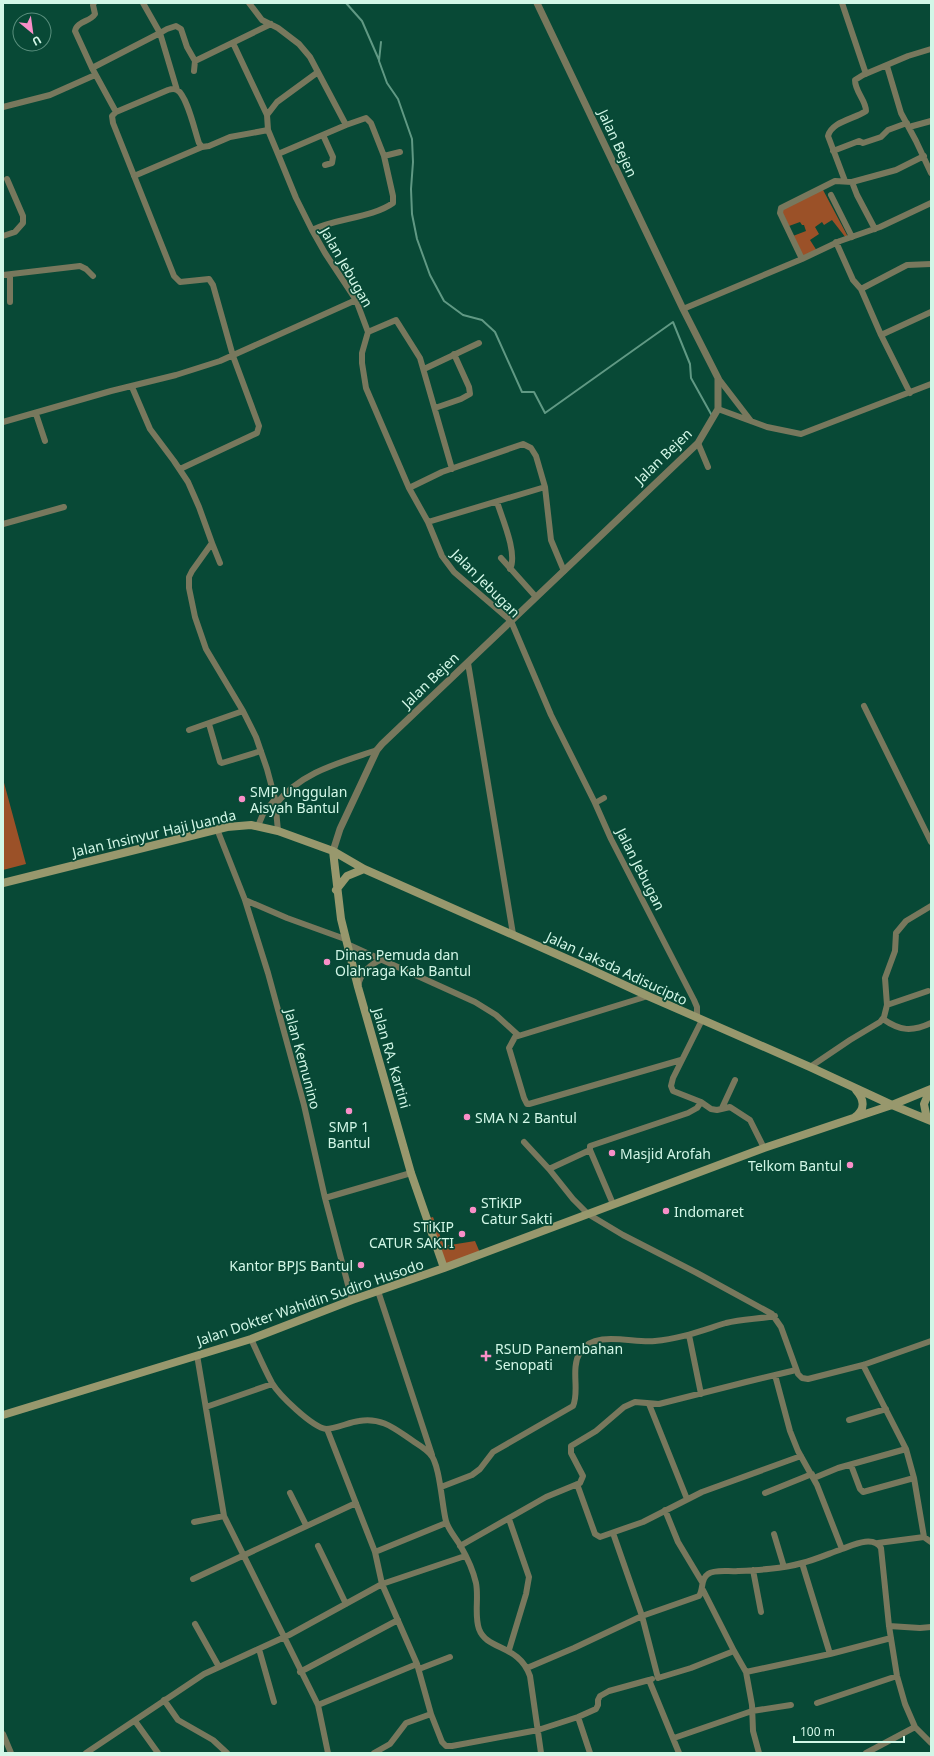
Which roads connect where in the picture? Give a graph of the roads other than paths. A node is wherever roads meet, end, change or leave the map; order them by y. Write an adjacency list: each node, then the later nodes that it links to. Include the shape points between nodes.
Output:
1 (94, 3): 12 (street, via 95,14 78,25 75,31)
2 (143, 3): 7 (street)
3 (249, 3): 6 (street, via 262,20)
4 (537, 3): 53 (street, Jalan Bejen)
5 (842, 3): 15 (street)
6 (272, 24): 8 (street); 14 (street, via 299,44)
7 (160, 34): 10 (street, via 176,26 181,29); 12 (street); 17 (street)
8 (233, 43): 10 (street); 20 (street)
9 (931, 49): 11 (street)
10 (194, 61): 13 (street)
11 (887, 66): 15 (street); 22 (street, via 898,104)
12 (92, 68): 16 (street)
13 (194, 71)
14 (318, 72): 20 (street, via 277,102); 23 (street)
15 (866, 74): 27 (street, via 858,78 855,84 866,111 831,129 828,136)
16 (95, 75): 18 (street, via 50,96); 19 (street)
17 (177, 90): 19 (street, via 168,90); 26 (street, via 184,98 198,143)
18 (3, 107)
19 (116, 112): 34 (street, via 112,116 113,123)
20 (268, 115): 24 (street)
21 (931, 121): 22 (street)
22 (908, 125): 27 (street, via 888,130 881,137 863,143 859,141); 31 (street)
23 (346, 126): 25 (street); 30 (street, via 368,119)
24 (268, 130): 26 (street, via 230,137); 29 (street, Jalan Jebugan)
25 (323, 135): 29 (street); 32 (street, via 333,158 332,163)
26 (202, 147): 34 (street)
27 (833, 151): 36 (street)
28 (400, 152): 30 (street)
29 (278, 154): 41 (street, Jalan Jebugan)
30 (384, 156): 41 (street, via 393,203 372,213)
31 (924, 156): 33 (street); 37 (street, via 896,170)
32 (325, 166)
33 (931, 173)
34 (134, 176): 59 (street, via 176,279 180,282 208,279 213,286)
35 (7, 179): 42 (street, via 23,216 23,223 15,232)
36 (845, 181): 37 (street); 45 (street, via 825,185 780,210)
37 (852, 182): 40 (street)
38 (831, 195): 43 (street)
39 (931, 202): 40 (street)
40 (875, 229): 43 (street)
41 (312, 230): 51 (street, Jalan Jebugan)
42 (3, 236)
43 (852, 237): 44 (street)
44 (836, 242): 45 (street); 50 (street, via 853,280)
45 (802, 259): 53 (street)
46 (931, 264): 50 (street, via 907,265)
47 (10, 274): 48 (street); 49 (street, via 80,266); 52 (street)
48 (3, 275)
49 (93, 276)
50 (861, 288): 56 (street)
51 (356, 300): 55 (street, Jalan Jebugan); 59 (street)
52 (10, 302)
53 (683, 309): 61 (street, Jalan Bejen)
54 (931, 312): 56 (street)
55 (368, 332): 60 (street, via 396,320); 75 (street, Jalan Jebugan, via 362,353 366,388)
56 (881, 336): 64 (street)
57 (479, 343): 58 (street)
58 (454, 354): 60 (street); 65 (street, via 470,394 461,400)
59 (233, 356): 63 (street); 73 (street, via 258,421 259,430)
60 (424, 369): 65 (street)
61 (718, 378): 66 (street, Jalan Bejen); 68 (street)
62 (931, 384): 64 (street)
63 (132, 387): 67 (street); 73 (street, via 150,428)
64 (910, 392): 68 (street, via 801,434)
65 (435, 408): 74 (street)
66 (718, 409): 68 (street); 71 (street, Jalan Bejen)
67 (36, 414): 69 (street); 70 (street)
68 (751, 421)
69 (3, 422)
70 (45, 441)
71 (698, 443): 72 (street); 85 (street, Jalan Bejen)
72 (708, 467)
73 (180, 469): 81 (street, via 199,507)
74 (452, 469): 75 (street); 76 (street, via 523,444 531,448 536,456)
75 (408, 488): 79 (street, Jalan Jebugan)
76 (545, 488): 77 (street); 85 (street, via 551,540)
77 (497, 502): 79 (street); 84 (street, via 512,550 513,561)
78 (64, 507): 80 (street)
79 (428, 522): 87 (street, Jalan Jebugan, via 442,556 454,572)
80 (3, 524)
81 (212, 543): 83 (street); 90 (street, via 192,571 188,581 190,595 204,644)
82 (501, 558): 84 (street)
83 (220, 563)
84 (510, 568): 86 (street)
85 (564, 571): 86 (street, Jalan Bejen)
86 (536, 597): 87 (street, Jalan Bejen)
87 (511, 621): 88 (street, Jalan Bejen); 97 (street, Jalan Jebugan, via 551,715)
88 (468, 663): 93 (street, Jalan Bejen); 108 (street)
89 (864, 706): 101 (street)
90 (243, 711): 91 (street); 94 (street)
91 (209, 724): 92 (street); 94 (street, via 220,762)
92 (189, 730)
93 (377, 750): 96 (street, via 306,777); 102 (street, Jalan Bejen, via 340,829)
94 (262, 751): 96 (street)
95 (604, 798): 97 (street)
96 (275, 802): 98 (street, via 262,814); 100 (street)
97 (595, 803): 115 (street, Jalan Jebugan, via 694,1000)
98 (258, 826): 99 (main road, Jalan Insinyur Haji Juanda, via 243,825); 100 (main road, Jalan Insinyur Haji Juanda)
99 (217, 829): 104 (main road, Jalan Insinyur Haji Juanda); 106 (street, Jalan Kemunino)
100 (278, 831): 102 (main road, Jalan Insinyur Haji Juanda)
101 (931, 842)
102 (333, 851): 103 (main road, Jalan Laksda Adisucipto); 105 (main road, Jalan RA. Kartini)
103 (364, 869): 105 (main road, via 347,876); 108 (main road, Jalan Laksda Adisucipto)
104 (3, 883)
105 (336, 890): 109 (main road, Jalan RA. Kartini)
106 (245, 900): 109 (street); 134 (street, Jalan Kemunino, via 304,1105)
107 (931, 906): 114 (street, via 906,921 896,934 895,951 885,978)
108 (513, 934): 113 (main road, Jalan Laksda Adisucipto)
109 (346, 941): 110 (street); 111 (main road, Jalan RA. Kartini)
110 (383, 959): 111 (street, via 368,967); 118 (street, via 480,1005 496,1015)
111 (358, 987): 133 (main road, Jalan RA. Kartini)
112 (928, 991): 114 (street)
113 (648, 996): 115 (main road, Jalan Laksda Adisucipto); 118 (street)
114 (887, 1005): 116 (street)
115 (700, 1019): 119 (street); 120 (main road, Jalan Laksda Adisucipto)
116 (883, 1019): 117 (street, via 896,1028 905,1029); 120 (street)
117 (931, 1024)
118 (518, 1035): 119 (street, via 509,1048 527,1104)
119 (681, 1060): 124 (street, via 672,1081 673,1091)
120 (810, 1067): 122 (main road, Jalan Laksda Adisucipto)
121 (734, 1080): 126 (street)
122 (854, 1088): 125 (main road, Jalan Laksda Adisucipto); 127 (main road, via 863,1103 860,1113)
123 (931, 1089): 125 (main road, Jalan Dokter Wahidin Sudiro Husodo); 128 (main road, via 924,1104)
124 (701, 1102): 126 (street, via 711,1109); 131 (street, via 688,1113 594,1144 590,1146)
125 (892, 1105): 127 (main road, Jalan Dokter Wahidin Sudiro Husodo); 128 (main road, Jalan Laksda Adisucipto)
126 (722, 1108): 130 (street, via 730,1107 750,1120)
127 (852, 1118): 130 (main road, Jalan Dokter Wahidin Sudiro Husodo)
128 (929, 1120)
129 (524, 1142): 132 (street)
130 (764, 1148): 135 (main road, Jalan Dokter Wahidin Sudiro Husodo)
131 (590, 1150): 132 (street); 135 (street)
132 (549, 1169): 136 (street)
133 (410, 1173): 134 (street); 137 (main road, Jalan RA. Kartini)
134 (325, 1198): 139 (street, Jalan Kemunino)
135 (613, 1204): 136 (main road, Jalan Dokter Wahidin Sudiro Husodo)
136 (588, 1214): 137 (main road, Jalan Dokter Wahidin Sudiro Husodo); 140 (street, via 622,1235)
137 (444, 1268): 138 (main road, Jalan Dokter Wahidin Sudiro Husodo)
138 (378, 1291): 139 (main road, Jalan Dokter Wahidin Sudiro Husodo); 157 (street)
139 (352, 1300): 142 (main road, Jalan Dokter Wahidin Sudiro Husodo)
140 (775, 1316): 141 (street, via 728,1323); 146 (street)
141 (690, 1335): 149 (street); 163 (street, via 655,1342 604,1339 585,1347 577,1360 573,1406 493,1452 472,1475)
142 (251, 1339): 144 (main road, Jalan Dokter Wahidin Sudiro Husodo); 148 (street)
143 (931, 1340): 145 (street)
144 (197, 1355): 151 (street); 153 (main road, Jalan Dokter Wahidin Sudiro Husodo)
145 (863, 1365): 146 (street, via 804,1380); 152 (street)
146 (796, 1370): 147 (street)
147 (775, 1375): 149 (street); 158 (street, via 787,1425)
148 (272, 1384): 151 (street); 155 (street, via 304,1417)
149 (701, 1394): 150 (street)
150 (649, 1404): 162 (street, via 639,1402 628,1405 596,1431 571,1446 571,1453 583,1476 582,1481); 166 (street)
151 (206, 1407): 169 (street)
152 (886, 1409): 154 (street); 156 (street)
153 (3, 1415)
154 (849, 1420)
155 (327, 1429): 157 (street, via 359,1421 379,1421 391,1426); 167 (street)
156 (906, 1449): 159 (street); 161 (street)
157 (432, 1455): 163 (street)
158 (801, 1456): 160 (street); 166 (street)
159 (851, 1465): 160 (street); 161 (street, via 860,1490 864,1492)
160 (813, 1476): 165 (street); 181 (street)
161 (914, 1478): 176 (street)
162 (577, 1484): 170 (street, via 546,1497); 174 (street, via 597,1536)
163 (441, 1487): 172 (street)
164 (290, 1493): 173 (street)
165 (765, 1493)
166 (687, 1499): 168 (street)
167 (356, 1503): 173 (street); 182 (street)
168 (665, 1510): 174 (street, via 643,1522); 189 (street, via 682,1550)
169 (224, 1516): 171 (street); 183 (street)
170 (509, 1519): 180 (street); 202 (street, via 529,1577)
171 (194, 1522)
172 (446, 1524): 180 (street); 182 (street)
173 (306, 1525): 183 (street)
174 (613, 1533): 194 (street)
175 (774, 1534): 186 (street)
176 (924, 1537): 177 (street); 178 (street)
177 (931, 1542)
178 (878, 1543): 181 (street, via 863,1542); 197 (street, via 882,1553)
179 (318, 1546): 192 (street)
180 (460, 1546): 184 (street)
181 (842, 1549): 185 (street)
182 (375, 1552): 190 (street)
183 (244, 1556): 188 (street); 199 (street)
184 (466, 1556): 190 (street); 202 (street, via 477,1586 479,1630 494,1645)
185 (802, 1563): 186 (street); 204 (street)
186 (784, 1567): 187 (street)
187 (753, 1570): 189 (street, via 712,1572 705,1576); 193 (street)
188 (193, 1579)
189 (702, 1582): 191 (street)
190 (382, 1584): 192 (street); 195 (street)
191 (703, 1590): 194 (street, via 699,1596); 203 (street)
192 (346, 1604): 199 (street)
193 (760, 1612)
194 (642, 1616): 208 (street); 212 (street)
195 (398, 1620): 207 (street); 209 (street)
196 (195, 1624): 206 (street)
197 (889, 1626): 198 (street); 200 (street)
198 (931, 1627)
199 (284, 1637): 201 (street); 209 (street)
200 (891, 1638): 204 (street); 211 (street)
201 (259, 1649): 206 (street); 215 (street)
202 (508, 1650): 208 (street)
203 (734, 1651): 210 (street); 212 (street)
204 (830, 1654): 210 (street)
205 (450, 1657): 207 (street)
206 (220, 1666): 214 (street)
207 (418, 1666): 217 (street); 220 (street)
208 (527, 1668): 224 (street)
209 (300, 1672): 217 (street)
210 (746, 1672): 219 (street)
211 (897, 1676): 216 (street); 223 (street)
212 (658, 1678): 213 (street)
213 (649, 1680): 221 (street, via 603,1693 596,1709); 226 (street)
214 (164, 1700): 222 (street); 231 (street, via 177,1719 213,1740)
215 (274, 1702)
216 (817, 1703)
217 (318, 1705): 232 (street)
218 (792, 1705): 219 (street)
219 (752, 1711): 226 (street); 237 (street, via 754,1736)
220 (431, 1714): 224 (street, via 446,1746); 233 (street, via 406,1723 390,1744)
221 (578, 1717): 224 (street); 235 (street)
222 (135, 1721): 229 (street); 230 (street)
223 (915, 1727): 227 (street); 238 (street)
224 (538, 1730): 234 (street)
225 (3, 1734): 228 (street)
226 (674, 1738): 236 (street)
227 (931, 1743)
228 (11, 1753)
229 (86, 1753)
230 (158, 1753)
231 (227, 1753)
232 (328, 1753)
233 (374, 1753)
234 (541, 1753)
235 (590, 1753)
236 (679, 1753)
237 (759, 1753)
238 (866, 1753)

